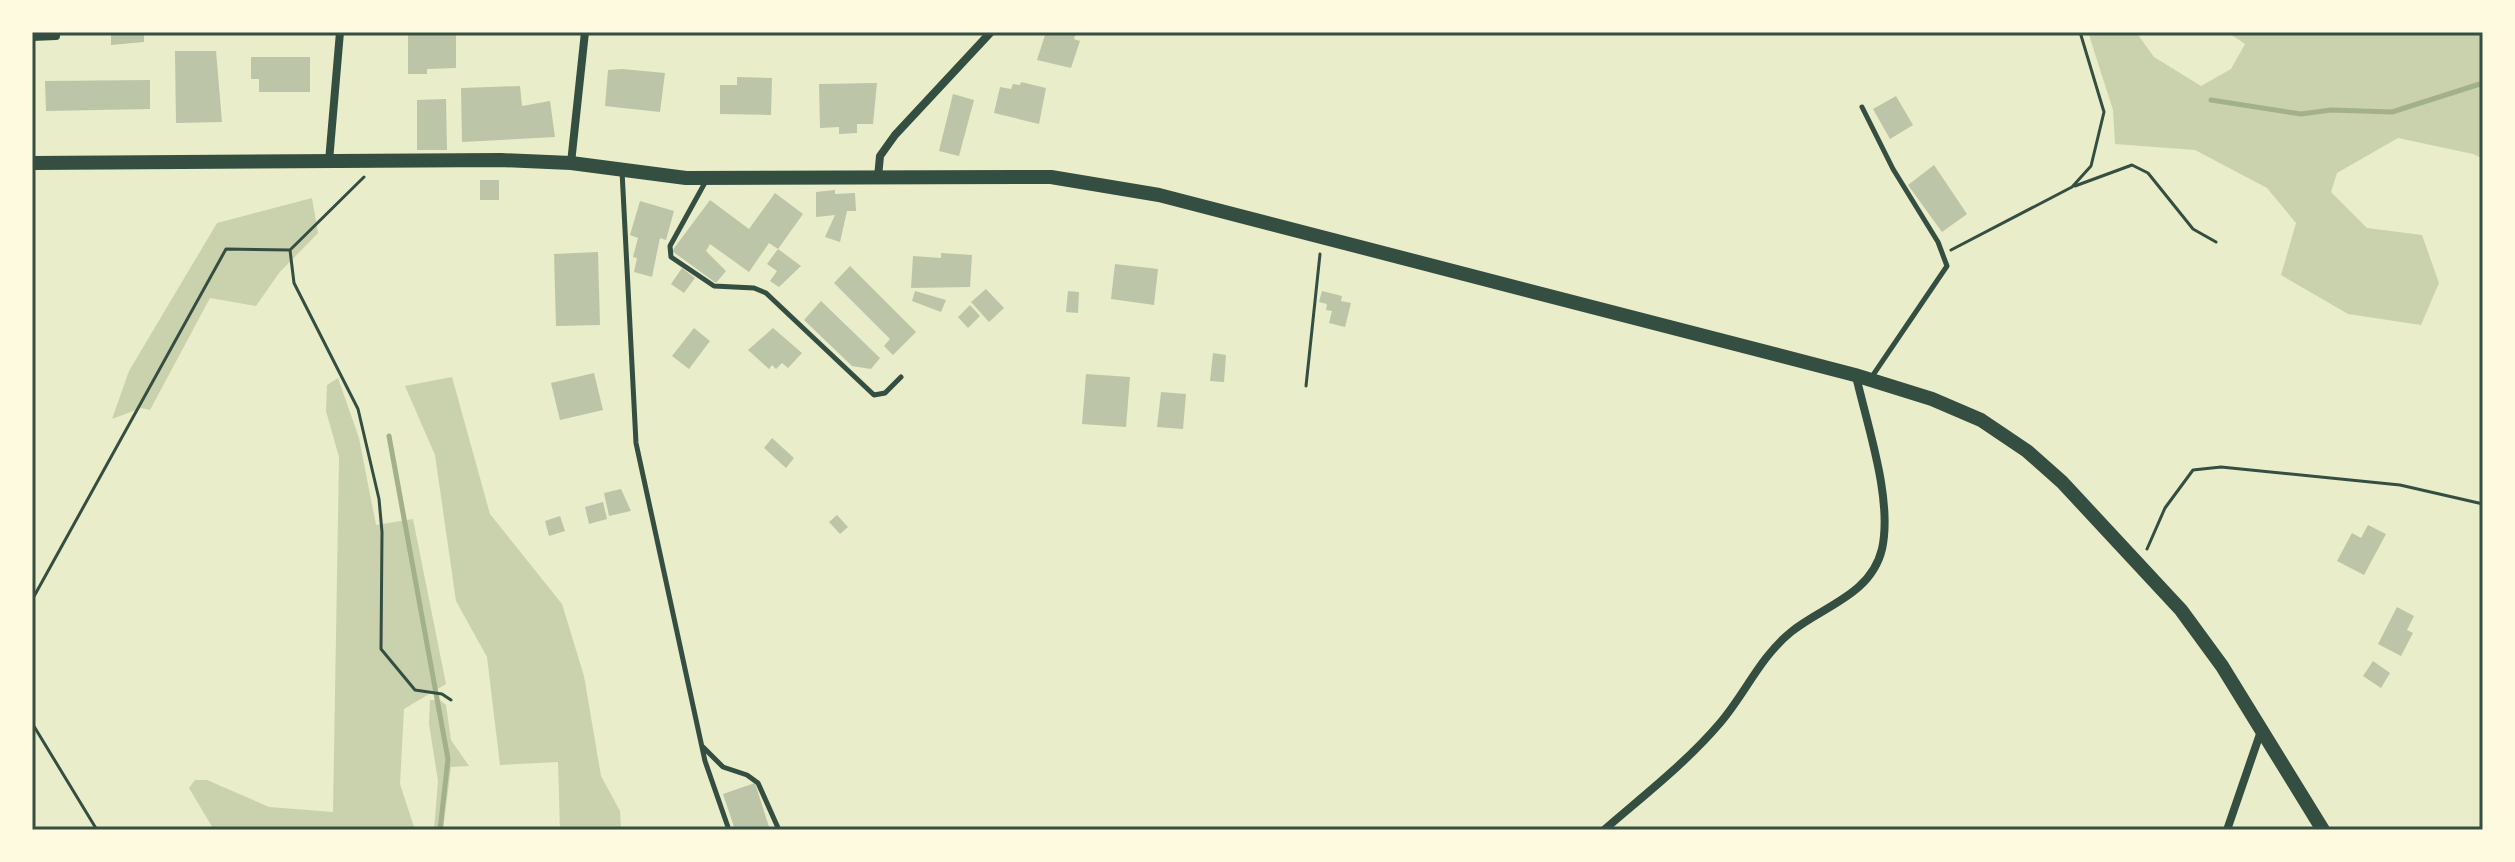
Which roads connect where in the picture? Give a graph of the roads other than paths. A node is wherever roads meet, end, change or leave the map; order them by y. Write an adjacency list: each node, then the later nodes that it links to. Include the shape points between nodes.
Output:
1 (56, 32): 5 (street)
2 (340, 32): 7 (street)
3 (585, 32): 9 (street)
4 (991, 32): 11 (street, via 895,135 880,156)
5 (32, 37)
6 (1862, 107): 15 (lane, via 1947,266)
7 (329, 161): 8 (main road); 9 (main road)
8 (32, 163)
9 (571, 163): 10 (main road)
10 (622, 170): 12 (main road); 17 (lane, via 636,443)
11 (878, 177): 12 (main road); 13 (main road, via 1081,180 1159,195)
12 (708, 179): 14 (lane, via 670,246 671,257 714,286 766,293 874,395 885,393)
13 (1855, 375): 15 (main road); 20 (street, via 1885,524 1875,568 1860,587 1791,631 1768,654 1720,723)
14 (901, 377)
15 (1870, 379): 16 (main road, via 1959,409 2003,434 2062,482 2196,629)
16 (2261, 731): 21 (street); 22 (main road)
17 (702, 746): 18 (lane); 19 (lane, via 723,767 758,783)
18 (729, 830)
19 (779, 830)
20 (1604, 830)
21 (2227, 830)
22 (2323, 830)

